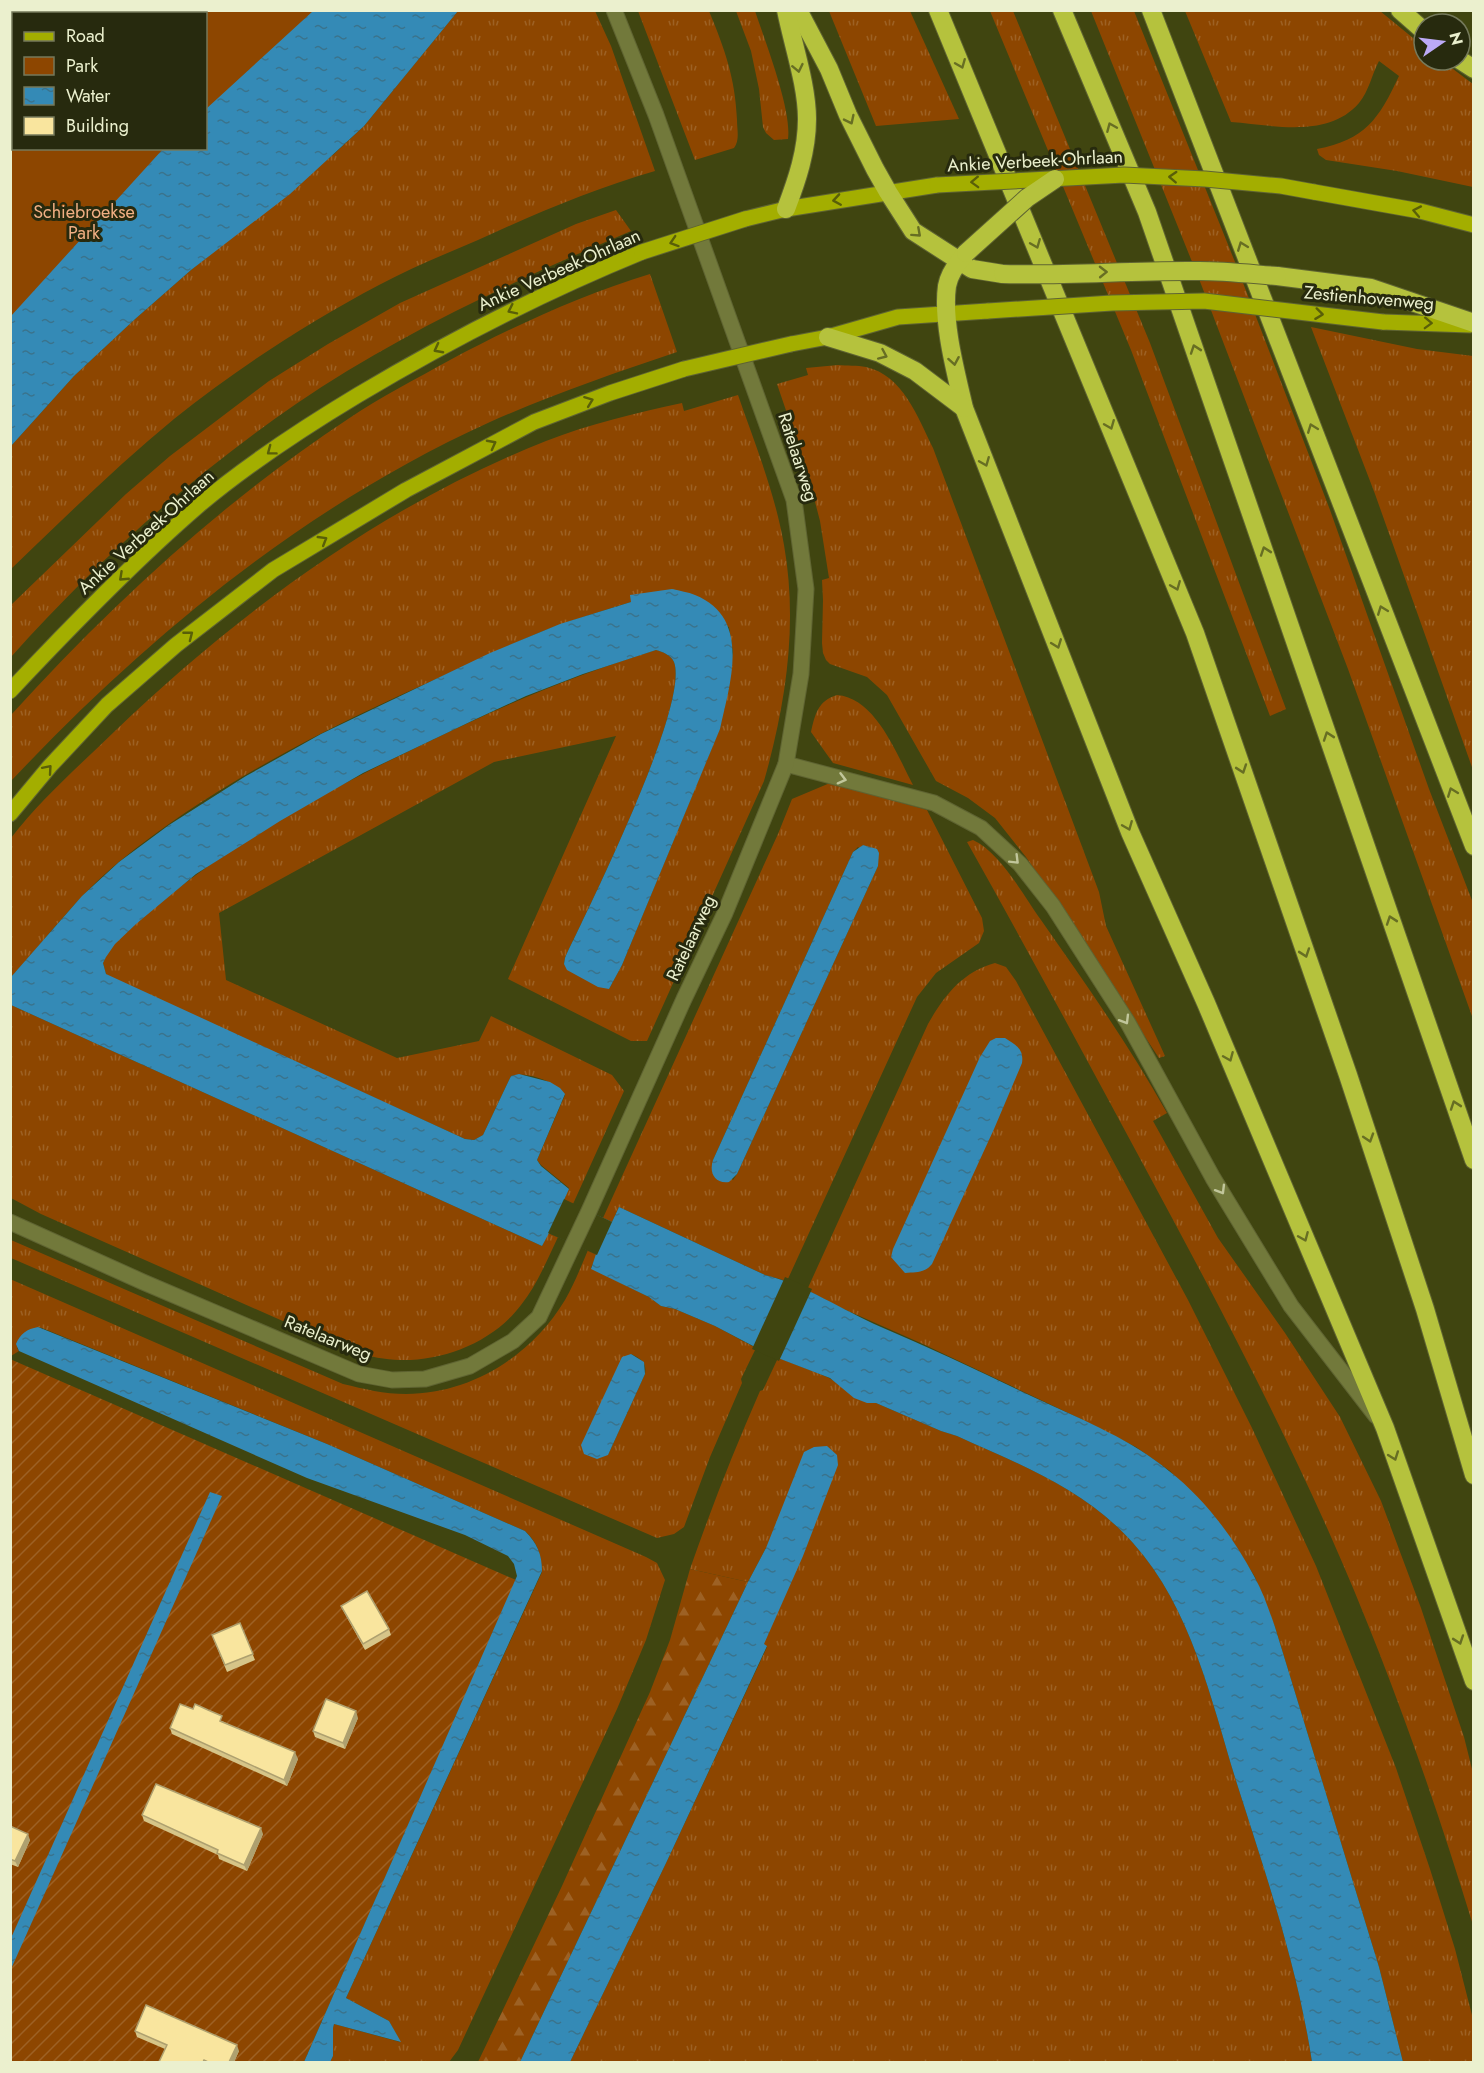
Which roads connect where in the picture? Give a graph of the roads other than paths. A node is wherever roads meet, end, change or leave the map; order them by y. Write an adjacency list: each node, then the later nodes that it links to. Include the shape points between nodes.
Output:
1 (614, 10): 19 (street, Ratelaarweg, via 656,115 794,500 806,589 801,674)
2 (786, 10): 11 (highway, one-way to 11, via 807,122 800,172)
3 (798, 10): 10 (highway, one-way to 10)
4 (938, 10): 25 (highway, one-way to 25, via 1196,633 1352,1086 1425,1310)
5 (1062, 10): 22 (highway, one-way to 5, via 1147,212)
6 (1151, 10): 21 (highway, one-way to 6)
7 (1400, 10): 8 (highway)
8 (1412, 20)
9 (1055, 179): 10 (main road, Ankie Verbeek-Ohrlaan, one-way to 10, bridge); 12 (main road, Ankie Verbeek-Ohrlaan, one-way to 9, bridge, via 1420,211 1281,186 1124,175); 13 (highway, bridge, via 1027,198)
10 (888, 192): 11 (main road, Ankie Verbeek-Ohrlaan, one-way to 11); 13 (highway, one-way to 13, via 913,231)
11 (786, 209): 18 (main road, Ankie Verbeek-Ohrlaan, one-way to 18, bridge, via 642,252 575,279 401,369 297,432 199,506)
12 (1473, 225)
13 (965, 261): 14 (highway, via 947,284); 15 (highway, one-way to 15, bridge, via 1003,274 1040,276 1200,271 1277,276 1371,288)
14 (947, 314): 15 (main road, Zestienhovenweg, one-way to 15, bridge, via 1204,301 1383,322); 16 (main road, via 898,317); 17 (highway, one-way to 17)
15 (1473, 324)
16 (828, 337): 17 (highway, one-way to 17, via 879,353 915,371); 20 (main road, one-way to 16, bridge, via 107,705 176,645 273,570 406,490 534,422 610,393 684,369)
17 (964, 408): 24 (highway, one-way to 24, via 1130,832)
18 (10, 691)
19 (786, 764): 23 (street, Ratelaarweg, via 725,913 574,1245 539,1317 513,1341 470,1366 425,1379 392,1380 359,1374); 24 (street, one-way to 24, via 934,803 981,828 1020,864 1053,906 1128,1023 1213,1178 1291,1306)
20 (10, 814)
21 (1473, 846)
22 (1473, 1160)
23 (10, 1222)
24 (1385, 1428): 26 (highway, one-way to 26)
25 (1473, 1475)
26 (1473, 1681)

